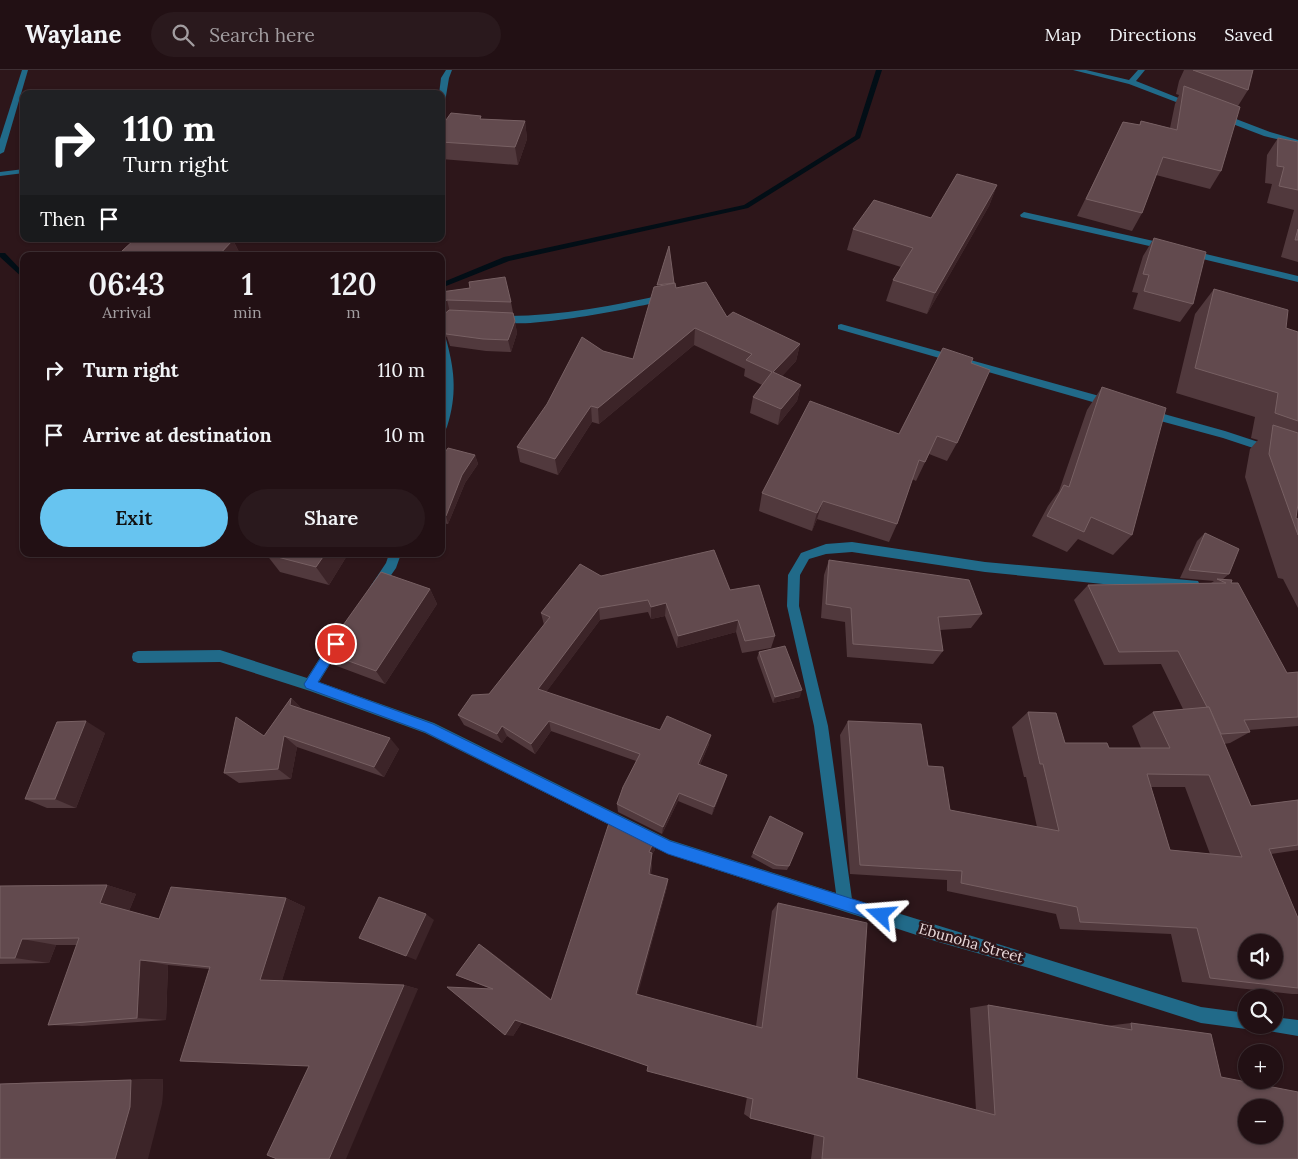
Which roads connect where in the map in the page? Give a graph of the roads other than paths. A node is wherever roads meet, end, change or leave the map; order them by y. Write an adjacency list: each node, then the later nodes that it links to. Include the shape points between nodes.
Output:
1 (26, 70): 10 (street)
2 (449, 70): 6 (street)
3 (1076, 70): 5 (street)
4 (1142, 70): 5 (street)
5 (1131, 82): 7 (street)
6 (443, 90)
7 (1203, 110)
8 (1212, 113): 9 (street, via 1266,134)
9 (1298, 142)
10 (0, 152)
11 (20, 172): 12 (street)
12 (0, 174)
13 (1024, 215): 14 (street)
14 (1172, 249)
15 (1182, 251): 16 (street)
16 (1298, 279)
17 (672, 296): 18 (street, via 566,316 516,320)
18 (485, 318)
19 (841, 327): 22 (street, via 1225,435)
20 (445, 354): 21 (street, via 449,401)
21 (445, 415)
22 (1298, 459)
23 (395, 557): 25 (street)
24 (1205, 586): 29 (street, via 985,567 852,547 826,549 805,556 794,576 793,606 821,726)
25 (366, 601)
26 (345, 630): 28 (street)
27 (138, 657): 28 (street, Ebunoha Street, via 220,656)
28 (310, 684): 29 (street, Ebunoha Street, via 429,728 668,847)
29 (845, 903): 30 (street, Ebunoha Street, via 1201,1015)
30 (1238, 1020)
31 (1283, 1026): 32 (street)
32 (1298, 1028)

